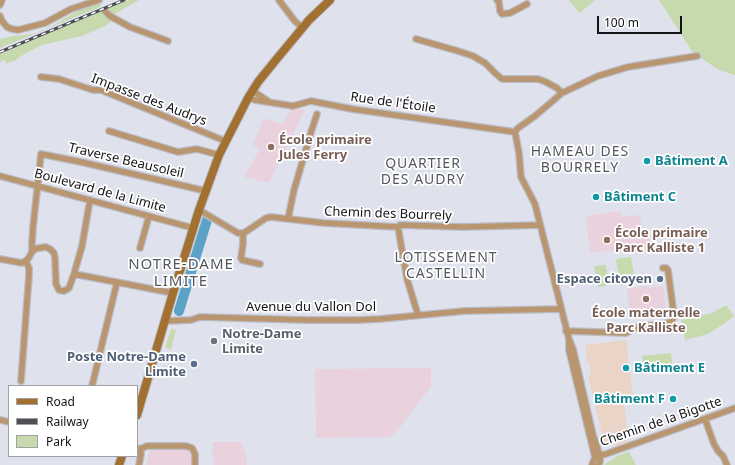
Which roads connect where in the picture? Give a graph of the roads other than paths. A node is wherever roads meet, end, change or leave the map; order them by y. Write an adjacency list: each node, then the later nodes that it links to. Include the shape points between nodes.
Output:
1 (2, 0): 7 (street)
2 (279, 0): 9 (street)
3 (330, 0): 9 (main road)
4 (497, 0): 6 (street, via 502,14 510,13)
5 (102, 4): 8 (street, via 71,9 45,23 18,30 7,27); 11 (street, via 110,16 130,27)
6 (527, 4)
7 (0, 5)
8 (0, 16)
9 (302, 28): 15 (main road)
10 (416, 39): 14 (street, via 473,56 502,79 538,79)
11 (168, 41)
12 (697, 56): 14 (street, via 628,66 598,76)
13 (41, 77): 19 (street, Impasse des Audrys, via 101,90)
14 (562, 93): 18 (street)
15 (250, 94): 18 (street, Rue de l'Étoile, via 270,102 293,106 311,101); 19 (main road)
16 (317, 114): 27 (street)
17 (109, 131): 20 (street, via 178,152 197,149)
18 (515, 132): 28 (street, via 521,177 534,204)
19 (225, 141): 20 (main road)
20 (219, 155): 23 (main road)
21 (0, 176): 22 (street, Boulevard de la Limite)
22 (37, 186): 23 (street, Traverse Beausoleil, via 41,154); 24 (street, Boulevard de la Limite); 33 (street)
23 (206, 191): 25 (main road)
24 (90, 200): 26 (street, Boulevard de la Limite); 38 (street)
25 (199, 210): 30 (main road); 31 (street, via 238,234)
26 (149, 216): 30 (street, Boulevard de la Limite); 32 (street)
27 (288, 219): 29 (street, Chemin des Bourrely); 31 (street, Chemin des Bourrely, via 266,218)
28 (540, 225): 29 (street, Chemin des Bourrely); 41 (street)
29 (398, 227): 42 (street)
30 (193, 228): 40 (main road)
31 (243, 233): 36 (street, via 242,260)
32 (140, 248)
33 (32, 252): 35 (street); 38 (street, via 46,247 54,253 56,284 60,290 69,288)
34 (0, 259): 35 (street)
35 (26, 262): 45 (street, via 29,275)
36 (260, 264)
37 (663, 268): 44 (street, via 668,270 674,316 672,321 638,327 626,333)
38 (74, 274): 39 (street)
39 (117, 282): 40 (street); 46 (street)
40 (173, 292): 43 (main road)
41 (561, 309): 42 (street, Avenue du Vallon Dol, via 454,311); 44 (street)
42 (418, 315): 43 (street, Avenue du Vallon Dol, via 358,320 200,317)
43 (166, 321): 48 (main road)
44 (566, 330): 51 (street)
45 (21, 380)
46 (92, 385)
47 (735, 408): 49 (street, Chemin de la Bigotte)
48 (138, 412)
49 (705, 419): 51 (street, Chemin de la Bigotte); 56 (street, via 714,444)
50 (139, 449): 52 (street); 53 (street, via 148,446 186,446 192,448 195,454)
51 (597, 456): 54 (street); 55 (street, via 600,462)
52 (139, 465)
53 (195, 465)
54 (592, 465)
55 (598, 465)
56 (727, 465)

